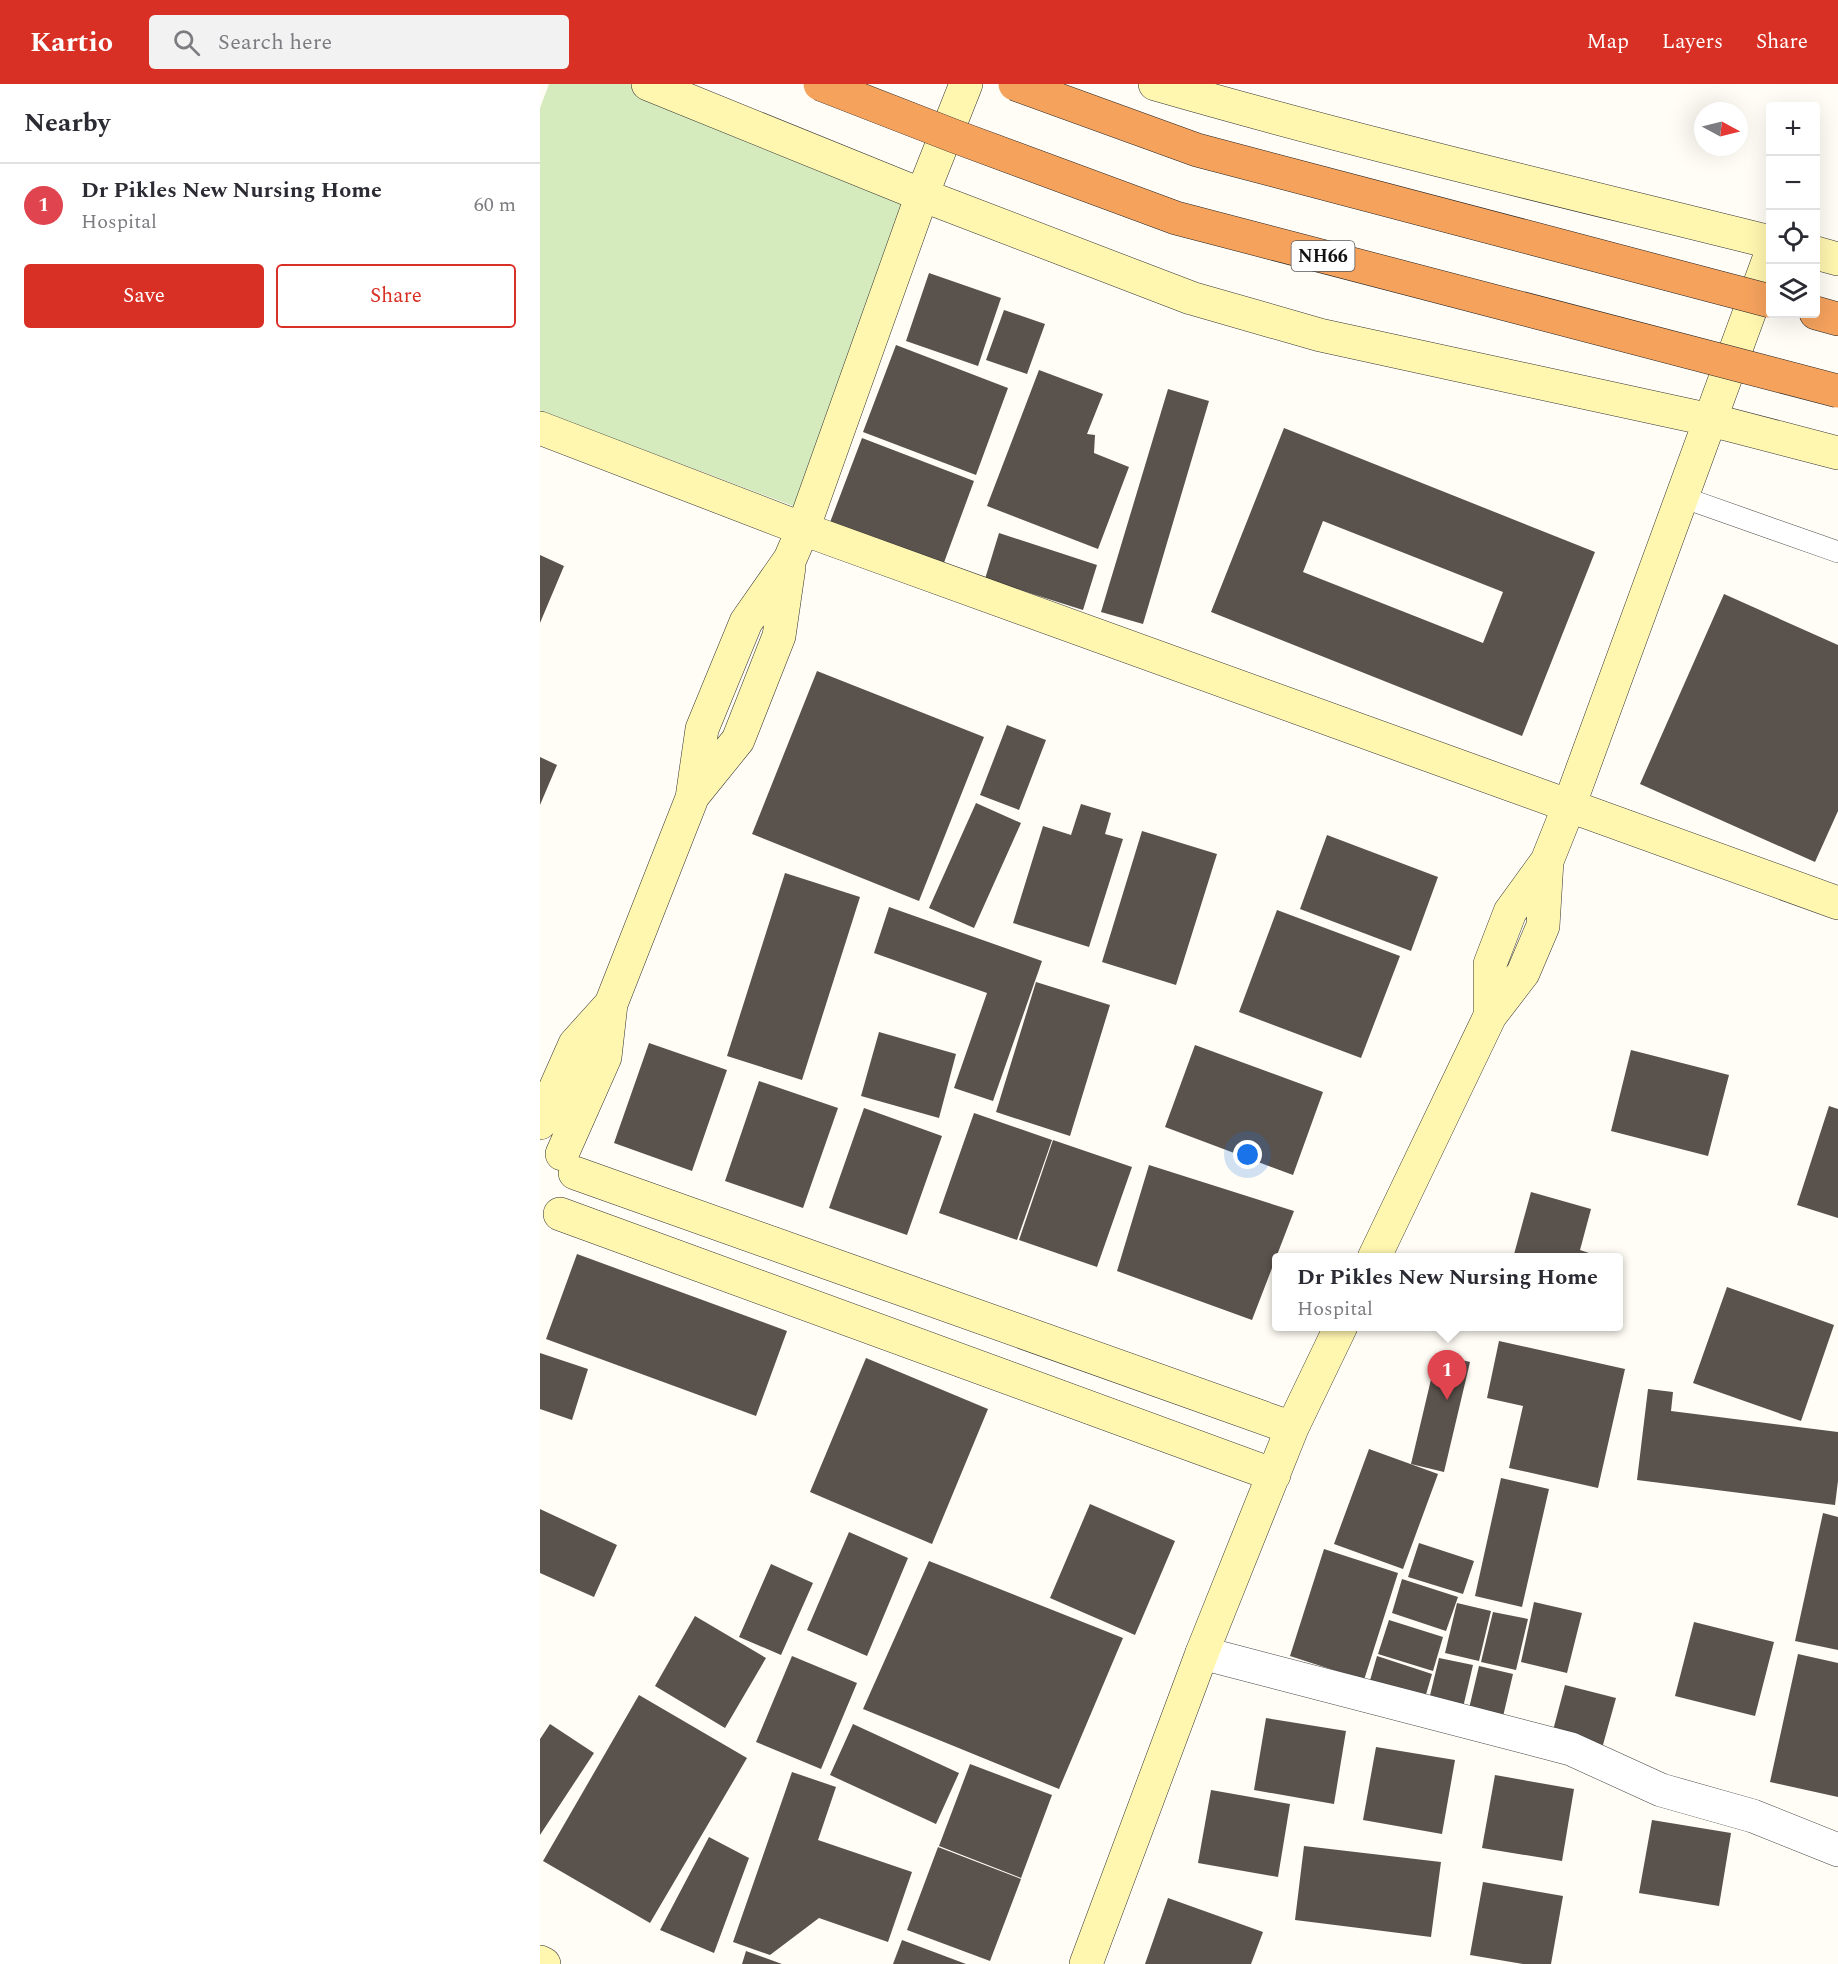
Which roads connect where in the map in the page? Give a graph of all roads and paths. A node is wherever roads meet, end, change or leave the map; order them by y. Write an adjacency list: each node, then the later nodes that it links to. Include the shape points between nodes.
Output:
1 (648, 84): 6 (street)
2 (820, 84): 14 (highway, NH66, bridge, via 1176,218)
3 (966, 84): 6 (street)
4 (1015, 84): 11 (highway, bridge, via 1197,150)
5 (1155, 84): 7 (street, via 1420,156)
6 (922, 195): 15 (street, via 1191,298 1320,335); 19 (street)
7 (1766, 241)
8 (1820, 254): 9 (street)
9 (1838, 259)
10 (1767, 264): 15 (street)
11 (1766, 300)
12 (1820, 314): 13 (highway)
13 (1838, 319)
14 (1838, 391)
15 (1711, 420): 17 (street); 18 (street)
16 (540, 428): 19 (street)
17 (1838, 453)
18 (1682, 497): 20 (lane); 21 (street)
19 (803, 529): 21 (street); 23 (street, via 790,560 779,636 738,740 692,798)
20 (1838, 552)
21 (1569, 806): 22 (street); 27 (street, via 1547,861 1543,926 1522,973 1490,1016)
22 (1838, 903)
23 (611, 1004): 24 (street, via 575,1044); 25 (street, via 604,1057)
24 (540, 1123)
25 (559, 1158): 26 (street, via 577,1185 569,1206); 29 (street)
26 (550, 1217): 30 (street)
27 (1376, 1253)
28 (1339, 1331): 29 (street)
29 (1292, 1428): 30 (street)
30 (1274, 1475): 31 (street)
31 (1202, 1653): 32 (street, via 1571,1749 1660,1790 1753,1816); 33 (street)
32 (1838, 1850)
33 (1086, 1964)

